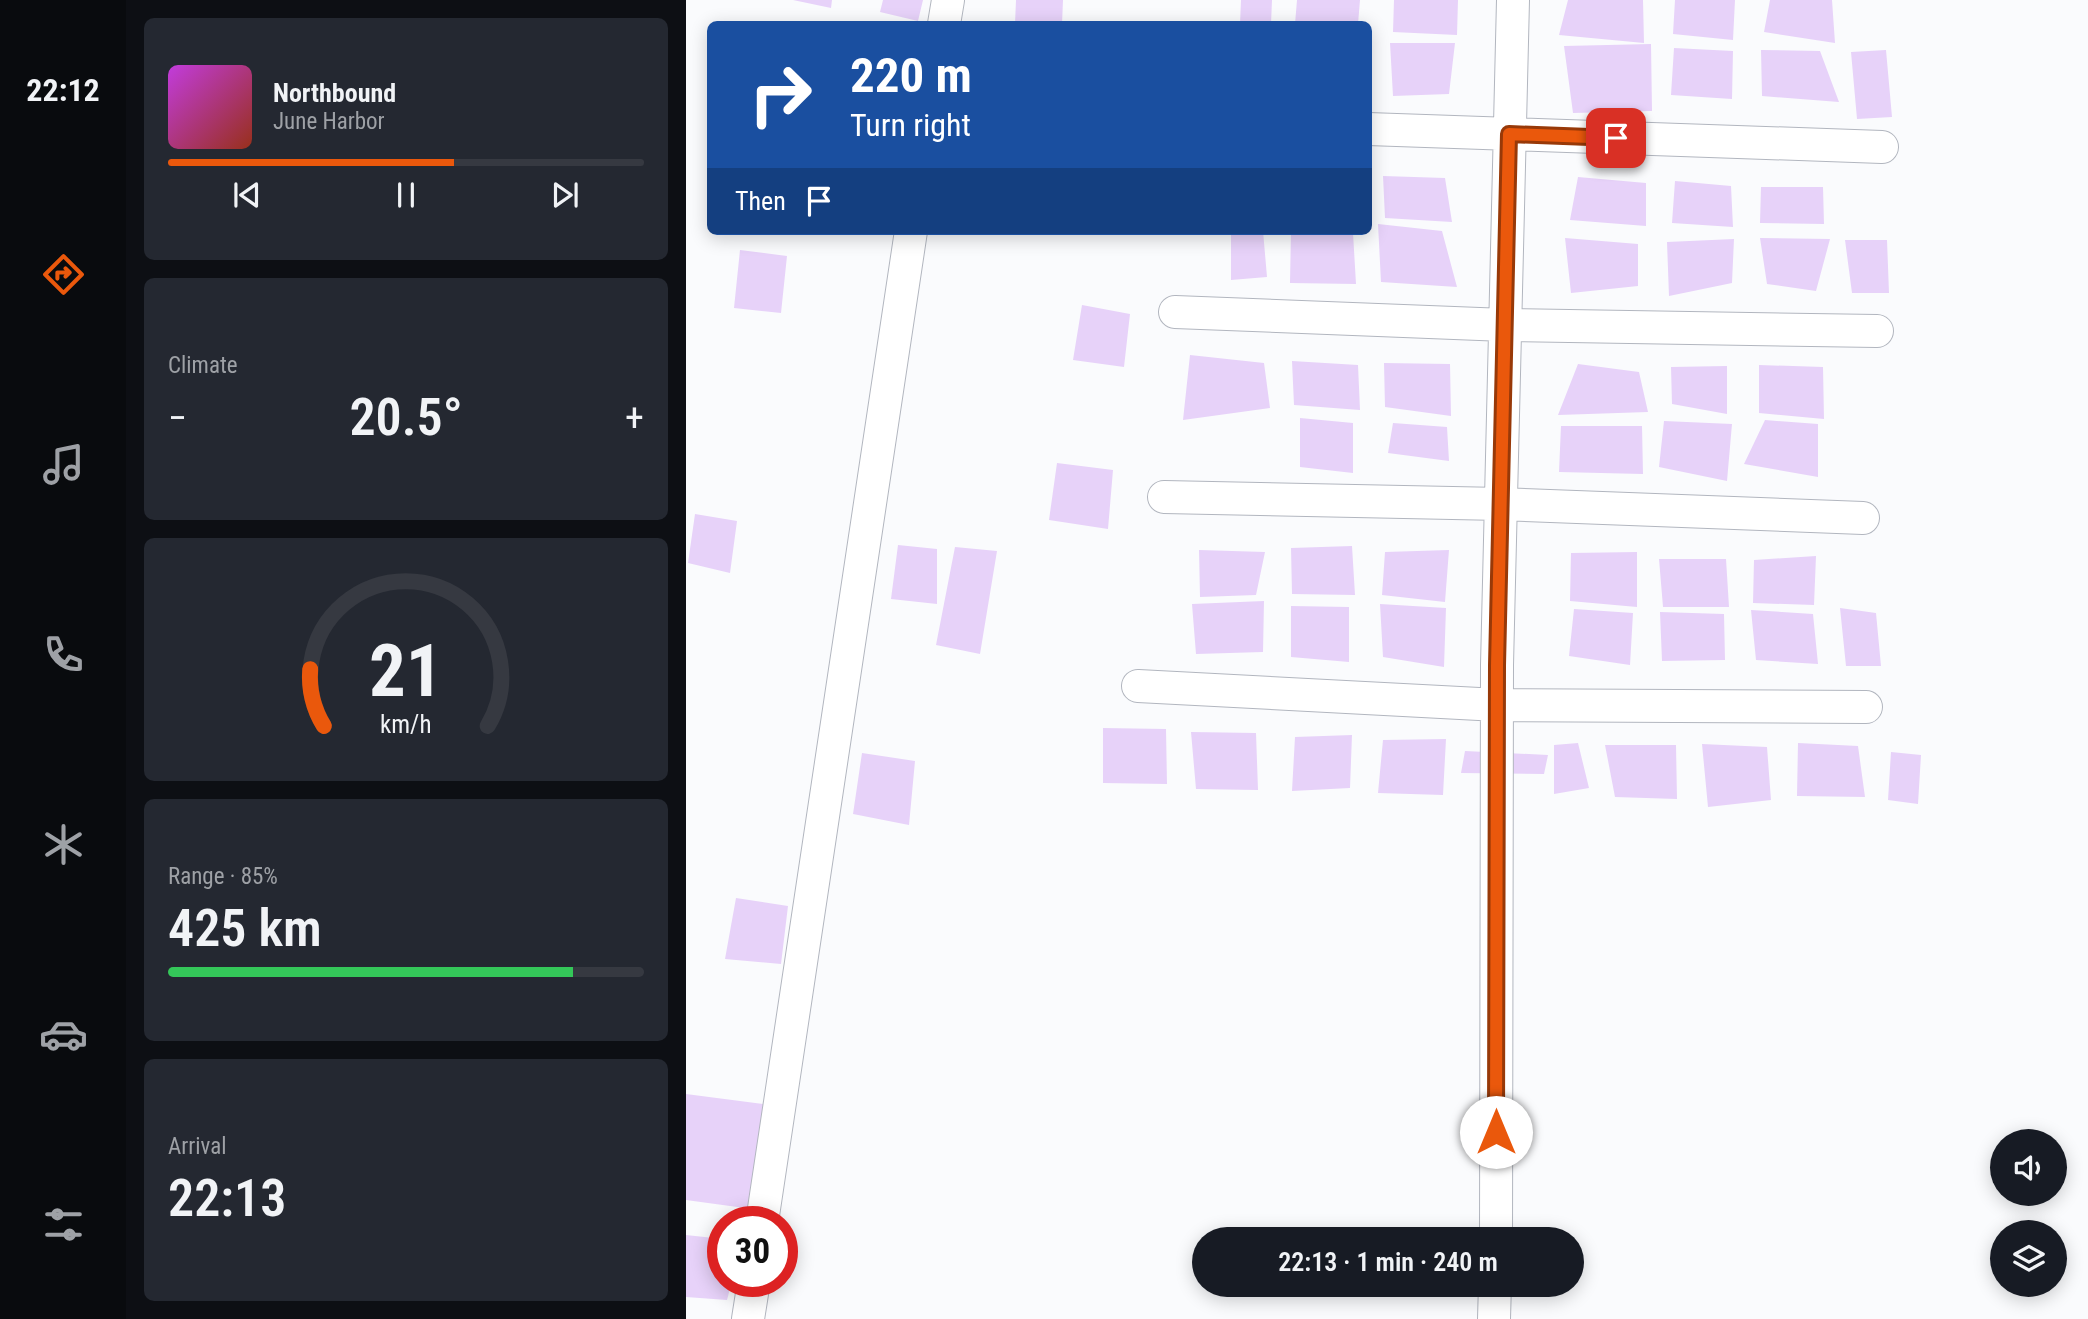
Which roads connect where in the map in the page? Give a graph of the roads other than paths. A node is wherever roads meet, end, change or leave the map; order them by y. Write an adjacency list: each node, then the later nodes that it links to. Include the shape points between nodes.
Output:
1 (948, 0): 3 (street)
2 (1513, 0): 5 (street)
3 (944, 21)
4 (1372, 129): 5 (street)
5 (1509, 134): 6 (street); 9 (street)
6 (1882, 147)
7 (910, 235): 17 (street)
8 (1175, 312): 9 (street)
9 (1505, 325): 10 (street); 12 (street)
10 (1877, 331)
11 (1164, 497): 12 (street)
12 (1501, 504): 13 (street); 15 (street)
13 (1863, 518)
14 (1138, 686): 15 (street)
15 (1498, 705): 16 (street); 18 (street)
16 (1866, 707)
17 (764, 1206)
18 (1496, 1227)
19 (751, 1297): 21 (street)
20 (1495, 1297): 22 (street)
21 (748, 1319)
22 (1494, 1319)

